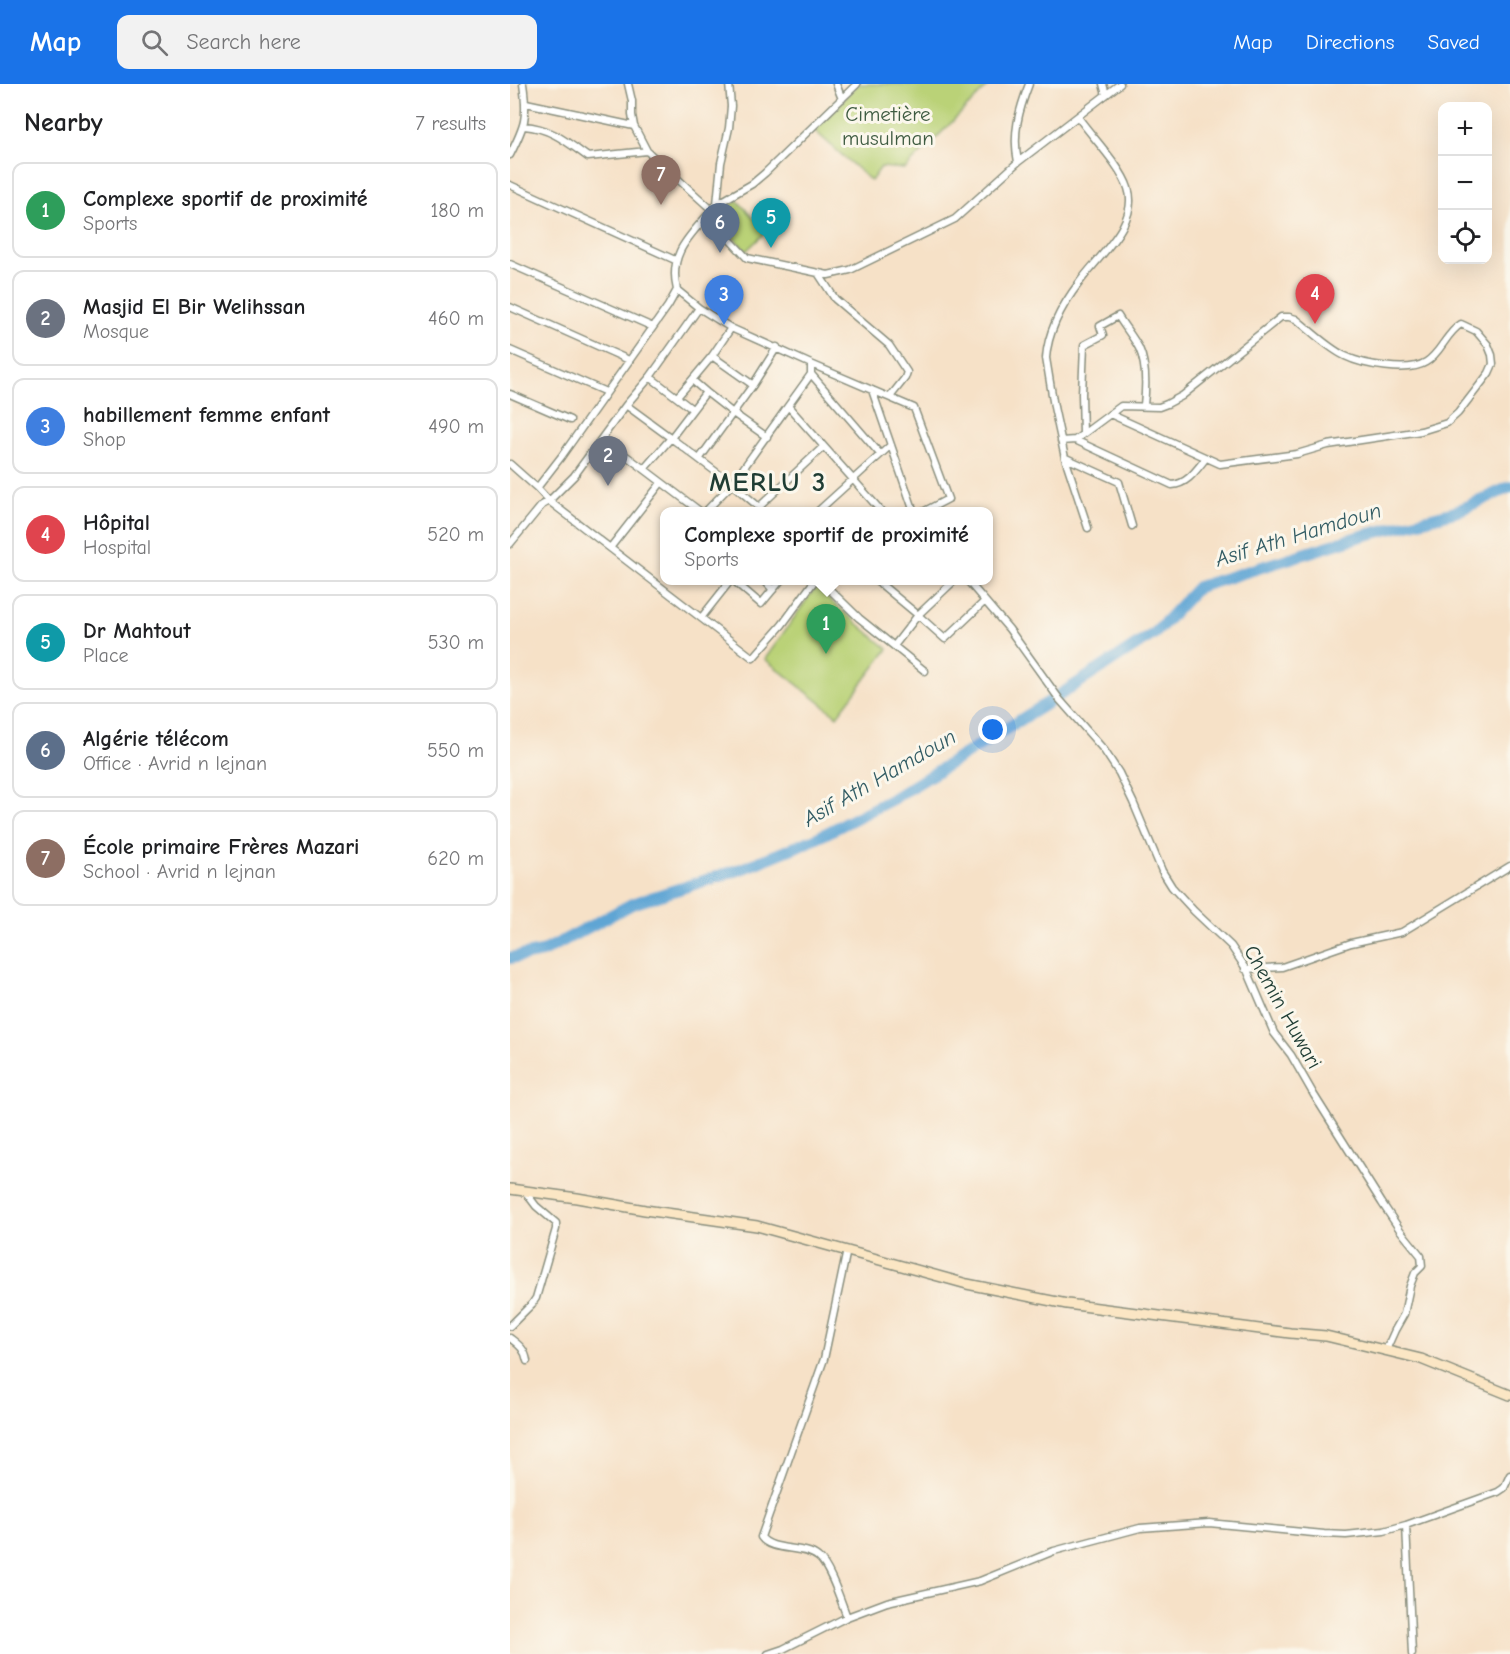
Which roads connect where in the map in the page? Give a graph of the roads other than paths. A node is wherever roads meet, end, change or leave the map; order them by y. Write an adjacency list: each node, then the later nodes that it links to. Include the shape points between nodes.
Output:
1 (523, 84): 11 (street)
2 (628, 84): 14 (street)
3 (729, 84): 19 (street, via 729,128)
4 (836, 84): 10 (street)
5 (857, 84): 10 (street)
6 (1029, 84): 17 (street, via 1016,130)
7 (1102, 84): 9 (street)
8 (1120, 84): 9 (street)
9 (1106, 96): 12 (street)
10 (842, 99): 19 (street, via 752,184)
11 (526, 103): 13 (street); 14 (street)
12 (1078, 117): 17 (street); 56 (street, via 1123,177 1131,202 1120,231 1077,285 1049,339 1046,358)
13 (524, 126): 15 (street, via 555,134 588,157); 16 (street)
14 (634, 126): 15 (street)
15 (647, 152): 20 (street)
16 (510, 155)
17 (1018, 162): 23 (street, via 955,219 850,270)
18 (510, 185): 21 (street)
19 (717, 204): 20 (street)
20 (712, 210): 21 (street); 23 (street, via 715,224 747,258)
21 (675, 260): 24 (street)
22 (510, 264): 27 (street)
23 (819, 273): 43 (street, via 835,298 889,345 907,372)
24 (677, 290): 26 (street); 27 (street)
25 (510, 307): 32 (street)
26 (699, 308): 28 (street); 35 (street)
27 (652, 327): 32 (street)
28 (731, 328): 29 (street); 31 (street)
29 (777, 347): 33 (street); 37 (street)
30 (510, 350): 39 (street)
31 (712, 356): 36 (street); 37 (street)
32 (629, 360): 39 (street)
33 (811, 364): 34 (street); 38 (street)
34 (811, 374): 46 (street); 59 (street)
35 (650, 377): 42 (street); 44 (street)
36 (692, 380): 40 (street); 42 (street)
37 (753, 385): 48 (street)
38 (872, 390): 43 (street); 57 (street)
39 (606, 392): 68 (street)
40 (706, 392): 47 (street); 48 (street)
41 (510, 394): 50 (street)
42 (677, 397): 47 (street)
43 (890, 397): 77 (street, via 914,408 948,499)
44 (626, 405): 53 (street); 54 (street)
45 (1144, 405): 49 (street, via 1120,406); 51 (street, via 1145,373 1139,349 1118,316 1100,326 1103,335 1084,345); 62 (street, via 1159,406 1182,396 1281,317 1296,319 1345,356 1364,362 1419,366 1461,324 1476,331 1492,355 1489,373 1458,413 1434,428 1328,445 1297,454 1220,464)
46 (788, 406): 52 (street); 58 (street)
47 (692, 409): 54 (street)
48 (733, 413): 52 (street); 60 (street)
49 (1110, 414): 51 (street); 62 (street)
50 (570, 420)
51 (1083, 434): 55 (street)
52 (767, 437): 67 (street)
53 (602, 438): 64 (street); 69 (street, via 574,476)
54 (671, 438): 60 (street); 64 (street)
55 (1075, 440): 56 (street); 62 (street, via 1172,485 1179,485 1192,475)
56 (1061, 441): 61 (street)
57 (891, 445): 59 (street); 76 (street)
58 (823, 447): 65 (street); 74 (street)
59 (880, 454): 65 (street)
60 (700, 458): 67 (street)
61 (1065, 458): 78 (street, via 1119,482); 79 (street)
62 (1206, 458)
63 (510, 464): 68 (street)
64 (644, 469): 66 (street)
65 (853, 479): 70 (street); 75 (street)
66 (661, 483): 71 (street); 81 (street)
67 (732, 484): 72 (street); 73 (street)
68 (537, 488): 69 (street)
69 (549, 501): 80 (street); 81 (street)
70 (824, 506)
71 (696, 507)
72 (708, 507)
73 (758, 507)
74 (762, 507)
75 (878, 507)
76 (912, 507)
77 (932, 507)
78 (1132, 526)
79 (1088, 528)
80 (510, 544)
81 (610, 548): 94 (street)
82 (728, 585): 94 (street)
83 (738, 585): 91 (street, via 761,604)
84 (768, 585): 91 (street)
85 (777, 585): 91 (street)
86 (811, 585): 94 (street, via 753,657)
87 (825, 585): 95 (street)
88 (950, 585): 93 (street)
89 (972, 585): 92 (street, Chemin Huwari)
90 (883, 586): 93 (street)
91 (773, 590)
92 (985, 601): 93 (street, via 945,639); 98 (street, Chemin Huwari, via 1060,700 1104,750 1119,773 1172,887 1230,946)
93 (918, 615): 95 (street)
94 (701, 618)
95 (894, 646): 96 (street)
96 (925, 670)
97 (1510, 866): 98 (street, via 1402,932 1351,943 1282,968)
98 (1245, 969): 104 (street, Chemin Huwari, via 1274,1033 1388,1212 1421,1256 1422,1266 1414,1273 1404,1314)
99 (510, 1190): 100 (street)
100 (523, 1190): 101 (street, via 757,1226); 102 (street, via 556,1223 556,1229 536,1298)
101 (847, 1250): 104 (street, via 967,1284 1067,1304 1326,1336); 109 (street, via 824,1359 761,1537 768,1544 817,1556 824,1563)
102 (510, 1326)
103 (510, 1338): 105 (street, via 522,1347)
104 (1386, 1350): 106 (street, via 1421,1359)
105 (527, 1361)
106 (1510, 1395)
107 (1510, 1475): 108 (street, via 1498,1492)
108 (1406, 1526): 109 (street, via 1346,1534 1209,1523 1140,1528 1054,1551 980,1581 887,1602); 111 (street)
109 (847, 1617): 110 (street)
110 (768, 1654)
111 (1412, 1654)

